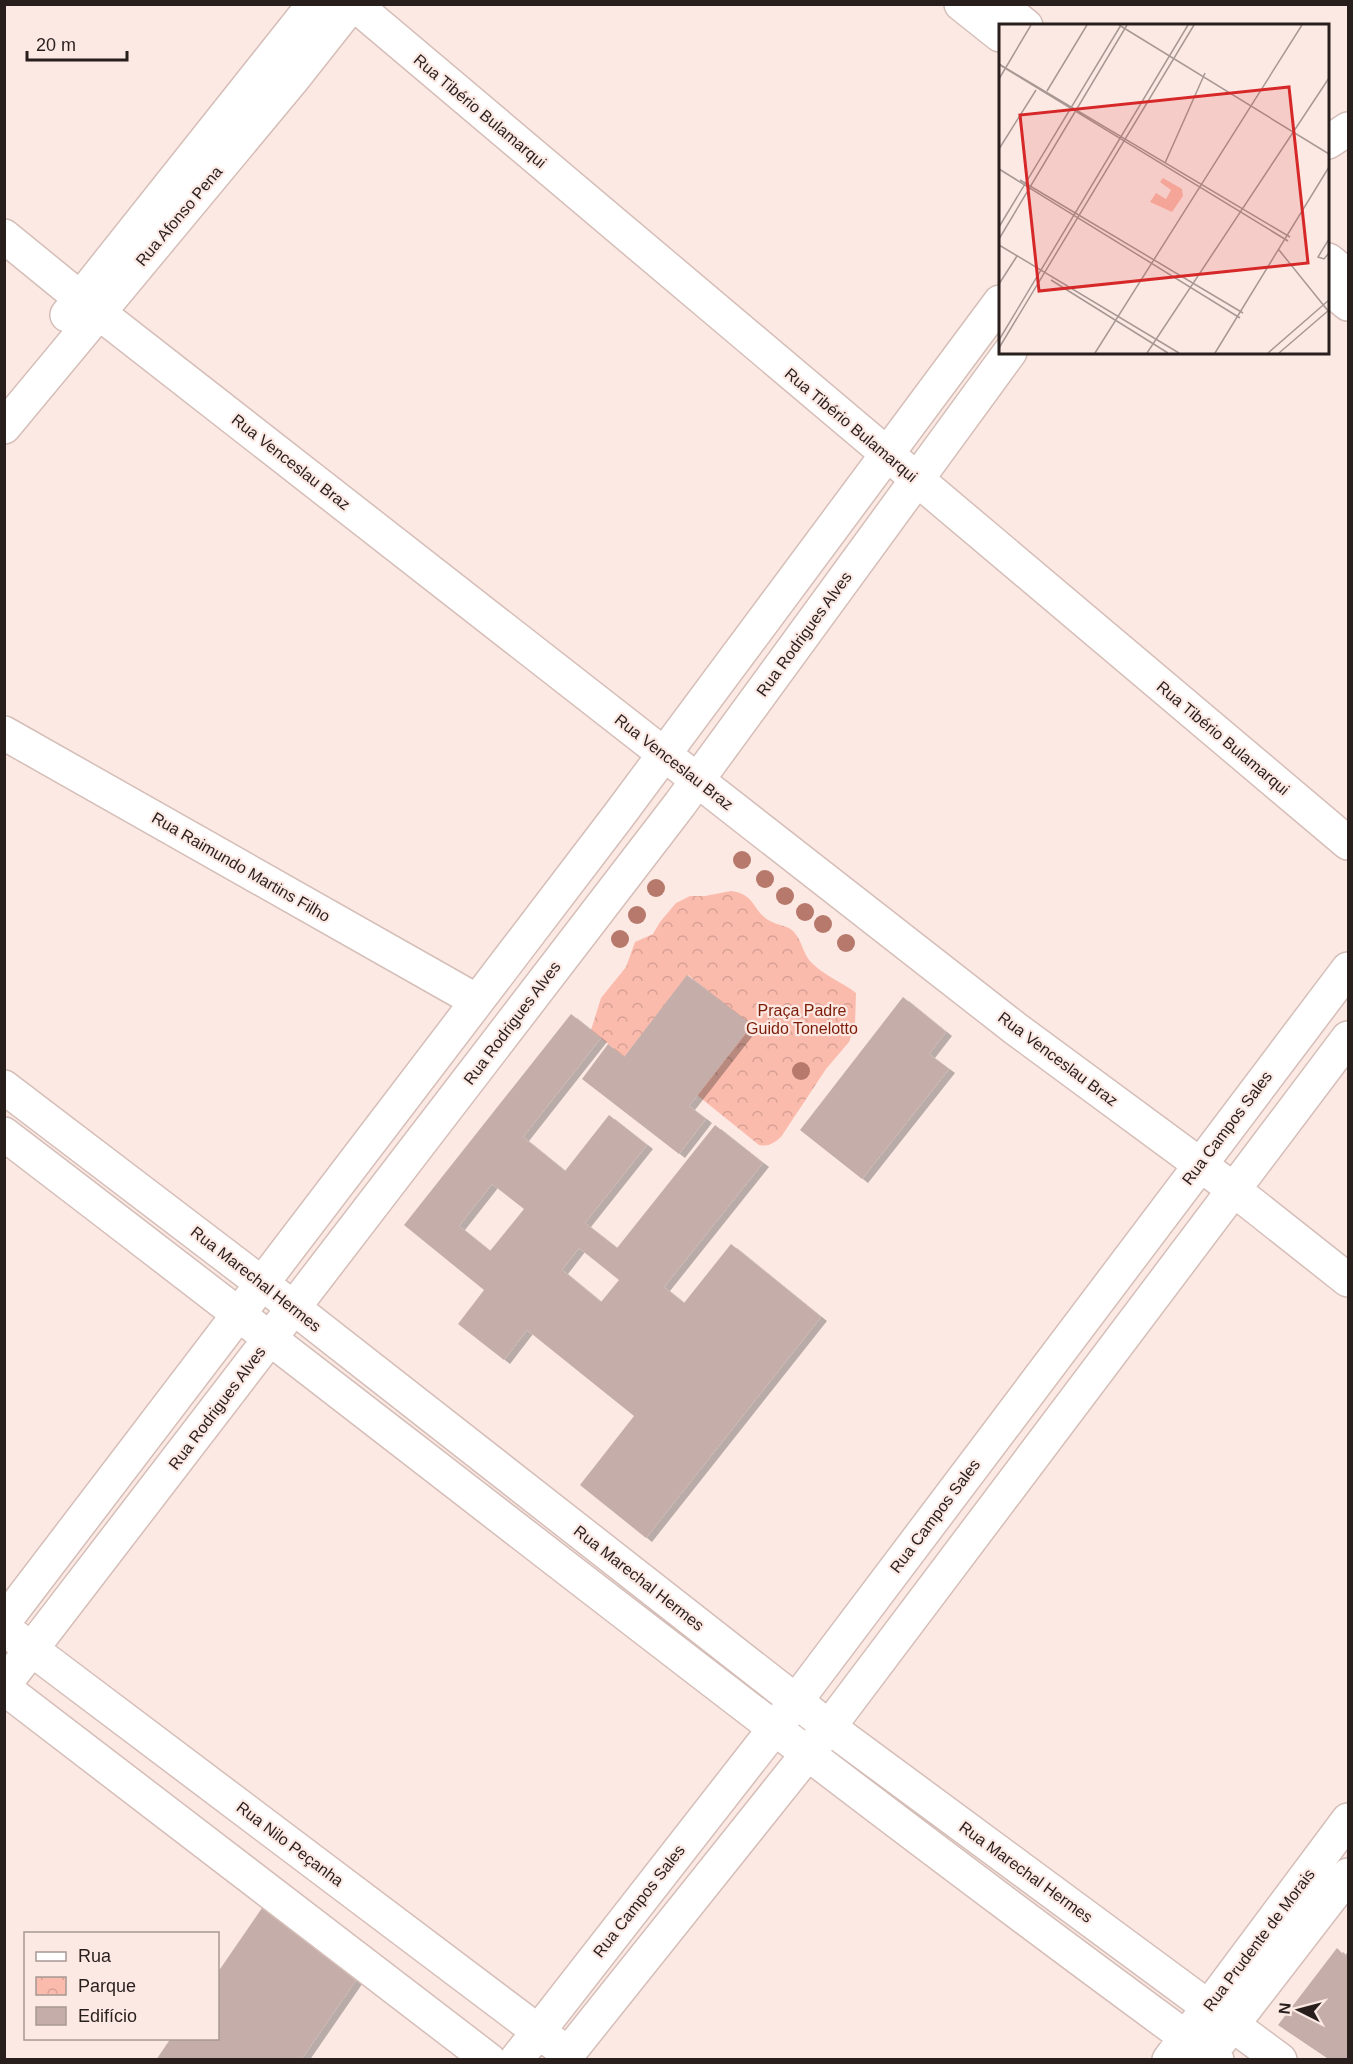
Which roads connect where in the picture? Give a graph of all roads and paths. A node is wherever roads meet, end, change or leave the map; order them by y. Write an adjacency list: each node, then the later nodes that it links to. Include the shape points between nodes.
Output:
1 (314, 4): 15 (street, Rua Afonso Pena)
2 (353, 4): 15 (street, Rua Afonso Pena, via 292,80); 19 (street, Rua Tibério Bulamarqui)
3 (961, 4): 6 (street)
4 (999, 4): 5 (street)
5 (1024, 24)
6 (999, 34)
7 (1348, 129): 8 (street)
8 (1329, 141)
9 (4, 236): 15 (street, Rua Venceslau Braz)
10 (1329, 261): 11 (street)
11 (1348, 276)
12 (1329, 288): 14 (street)
13 (999, 303): 19 (street)
14 (1348, 304)
15 (90, 305): 17 (street, Rua Afonso Pena); 18 (street, Rua Afonso Pena); 22 (street, Rua Venceslau Braz)
16 (1009, 354): 20 (street, Rua Rodrigues Alves)
17 (4, 394)
18 (4, 427)
19 (886, 455): 20 (street, Rua Tibério Bulamarqui); 22 (street)
20 (916, 480): 23 (street, Rua Rodrigues Alves); 24 (street, Rua Tibério Bulamarqui)
21 (4, 733): 26 (street, Rua Raimundo Martins Filho)
22 (664, 754): 23 (street, Rua Venceslau Braz); 26 (street)
23 (697, 780): 30 (street, Rua Venceslau Braz, via 1016,1029); 34 (street, Rua Rodrigues Alves)
24 (1348, 843)
25 (1348, 969): 30 (street, Rua Campos Sales)
26 (477, 1001): 33 (street)
27 (1348, 1038): 31 (street)
28 (4, 1087): 33 (street, Rua Marechal Hermes)
29 (4, 1134): 35 (street)
30 (1200, 1164): 31 (street, Rua Venceslau Braz); 41 (street, Rua Campos Sales)
31 (1233, 1189): 32 (street, Rua Venceslau Braz); 42 (street)
32 (1348, 1280)
33 (262, 1284): 34 (street, Rua Marechal Hermes); 35 (street)
34 (294, 1308): 36 (street, Rua Rodrigues Alves); 41 (street, Rua Marechal Hermes)
35 (240, 1314): 36 (street); 37 (street)
36 (271, 1338): 39 (street, Rua Rodrigues Alves); 43 (street)
37 (4, 1622)
38 (4, 1629): 39 (street, Rua Nilo Peçanha)
39 (32, 1650): 40 (street, Rua Rodrigues Alves); 48 (street, Rua Nilo Peçanha)
40 (4, 1687): 51 (street)
41 (796, 1701): 42 (street, Rua Marechal Hermes); 43 (street, Rua Campos Sales)
42 (829, 1727): 44 (street); 47 (street, Rua Marechal Hermes)
43 (773, 1728): 44 (street); 48 (street, Rua Campos Sales)
44 (807, 1754): 49 (street); 50 (street)
45 (1348, 1820): 47 (street, Rua Prudente de Morais)
46 (1348, 1875): 47 (street, Rua Prudente de Morais)
47 (1221, 2015): 49 (street, Rua Prudente de Morais); 53 (street, Rua Marechal Hermes)
48 (538, 2031): 50 (street, Rua Nilo Peçanha); 52 (street, Rua Campos Sales)
49 (1198, 2054)
50 (569, 2058)
51 (489, 2060)
52 (516, 2060)
53 (1280, 2060)

